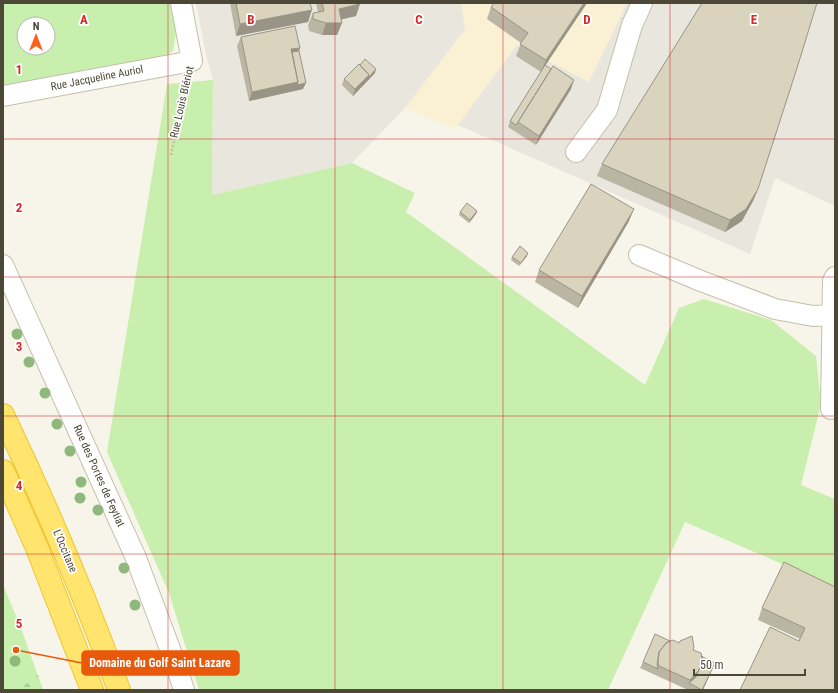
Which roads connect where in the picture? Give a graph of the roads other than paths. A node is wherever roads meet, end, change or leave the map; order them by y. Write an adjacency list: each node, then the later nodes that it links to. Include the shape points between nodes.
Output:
1 (181, 3): 3 (street, Rue Louis Blériot)
2 (642, 3): 5 (street, via 632,25 608,110)
3 (192, 61): 4 (street, Rue Jacqueline Auriol)
4 (3, 96)
5 (576, 152)
6 (639, 255): 9 (street, via 775,309 813,316)
7 (3, 265): 15 (street, Rue des Portes de Feytiat, via 136,558)
8 (835, 277): 9 (street)
9 (833, 315): 10 (street)
10 (830, 409)
11 (3, 415): 14 (highway, L'Occitane, via 41,494 84,595)
12 (3, 471): 13 (highway, via 37,548)
13 (92, 690)
14 (119, 690)
15 (184, 690)

